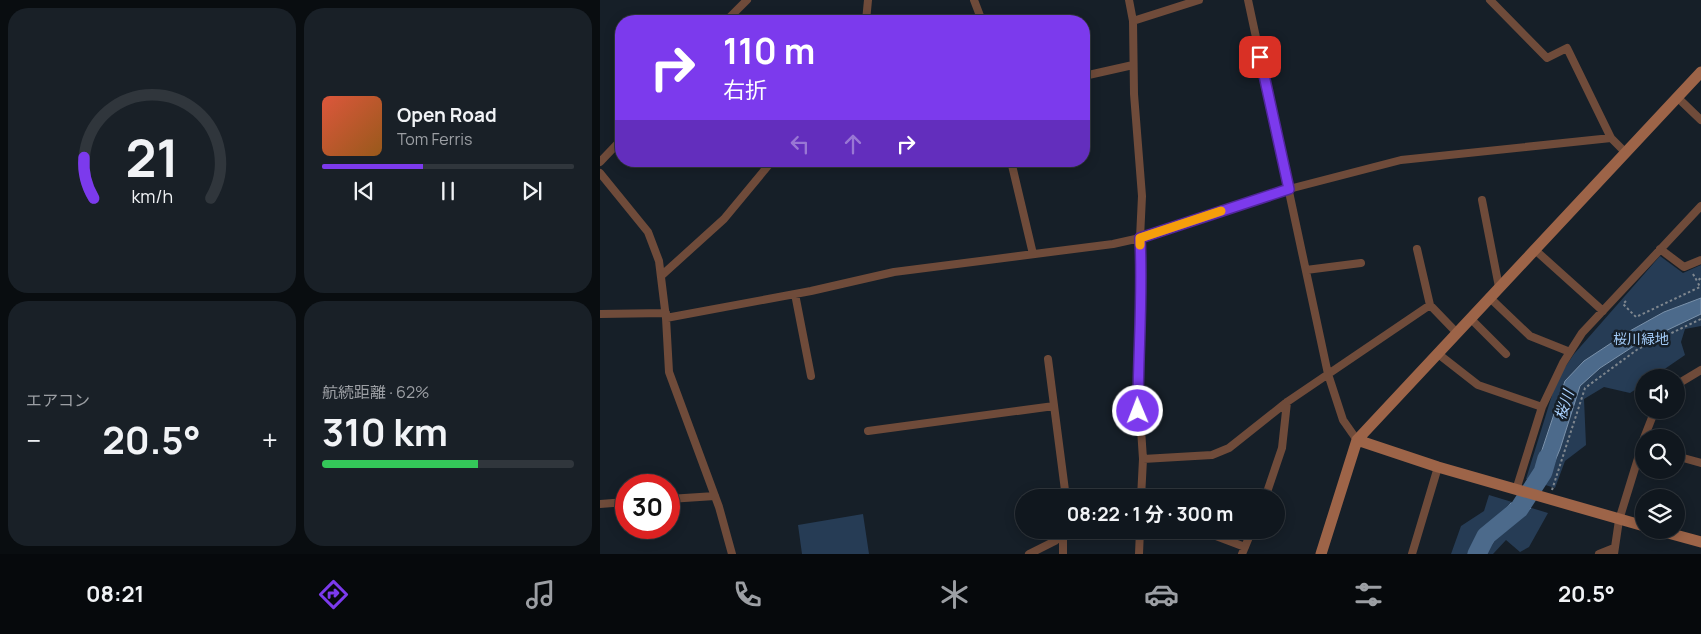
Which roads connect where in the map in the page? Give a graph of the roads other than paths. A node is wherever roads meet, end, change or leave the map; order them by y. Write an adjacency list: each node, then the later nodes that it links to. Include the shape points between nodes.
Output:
1 (747, 0): 8 (street)
2 (868, 0): 9 (street)
3 (974, 0): 10 (street)
4 (1129, 0): 11 (street)
5 (1198, 0): 11 (street)
6 (1248, 0): 24 (street)
7 (1490, 0): 17 (street, via 1547,58 1566,48)
8 (732, 15)
9 (867, 15)
10 (980, 15)
11 (1133, 21): 12 (street)
12 (1133, 65): 14 (street); 27 (street, via 1142,196)
13 (1701, 72): 15 (street)
14 (1090, 75)
15 (1677, 98): 16 (street); 19 (street)
16 (1701, 120)
17 (1611, 138): 19 (street); 24 (street, via 1401,160)
18 (615, 146): 20 (street)
19 (1625, 152): 30 (street)
20 (600, 162)
21 (767, 167): 35 (street, via 724,219)
22 (1012, 167): 31 (street)
23 (600, 172): 35 (street, via 648,232)
24 (1289, 189): 27 (street); 34 (street)
25 (1482, 200): 36 (street)
26 (1701, 206): 29 (street)
27 (1140, 238): 31 (street, via 1082,250); 58 (street, via 1138,411)
28 (1417, 249): 39 (street)
29 (1660, 249): 32 (street, via 1684,267); 40 (street)
30 (1534, 250): 36 (street); 40 (street)
31 (1034, 254): 37 (street, via 894,272)
32 (1701, 260)
33 (1361, 263): 34 (street)
34 (1306, 270): 50 (street)
35 (661, 276): 42 (street)
36 (1500, 287): 38 (street)
37 (796, 294): 42 (street); 51 (street)
38 (1489, 297): 43 (street); 45 (street, via 1530,336)
39 (1430, 306): 44 (street); 50 (street)
40 (1603, 310): 45 (street)
41 (600, 314): 42 (street)
42 (666, 316): 67 (street, via 669,372)
43 (1470, 318): 44 (street); 47 (street)
44 (1456, 332): 46 (street)
45 (1570, 352): 55 (street)
46 (1438, 353): 55 (street, via 1478,385); 57 (street)
47 (1506, 354)
48 (1048, 359): 54 (street)
49 (1701, 370): 52 (street)
50 (1328, 374): 53 (street); 57 (street, via 1343,420)
51 (811, 376)
52 (1685, 380)
53 (1287, 402): 58 (street, via 1229,448 1212,455); 65 (street, via 1282,448)
54 (1054, 406): 56 (street); 63 (street)
55 (1542, 407): 66 (street)
56 (868, 432)
57 (1357, 440): 61 (street); 85 (street)
58 (1144, 459): 64 (street)
59 (1685, 459): 60 (street)
60 (1701, 464)
61 (1438, 467): 66 (street); 86 (street)
62 (1635, 468): 71 (street)
63 (1065, 489)
64 (1142, 489)
65 (1268, 489)
66 (1518, 490): 71 (street)
67 (715, 496): 68 (street); 81 (street)
68 (680, 498)
69 (615, 503): 70 (street)
70 (600, 504)
71 (1619, 520): 72 (street); 80 (street)
72 (1635, 524)
73 (1685, 538): 78 (street)
74 (1057, 539): 82 (street)
75 (1064, 539): 83 (street)
76 (1140, 539): 84 (street)
77 (1219, 539): 79 (street)
78 (1701, 542)
79 (1243, 550)
80 (1614, 551): 87 (street)
81 (732, 554)
82 (1029, 554)
83 (1063, 554)
84 (1139, 554)
85 (1321, 554)
86 (1412, 554)
87 (1599, 554)

